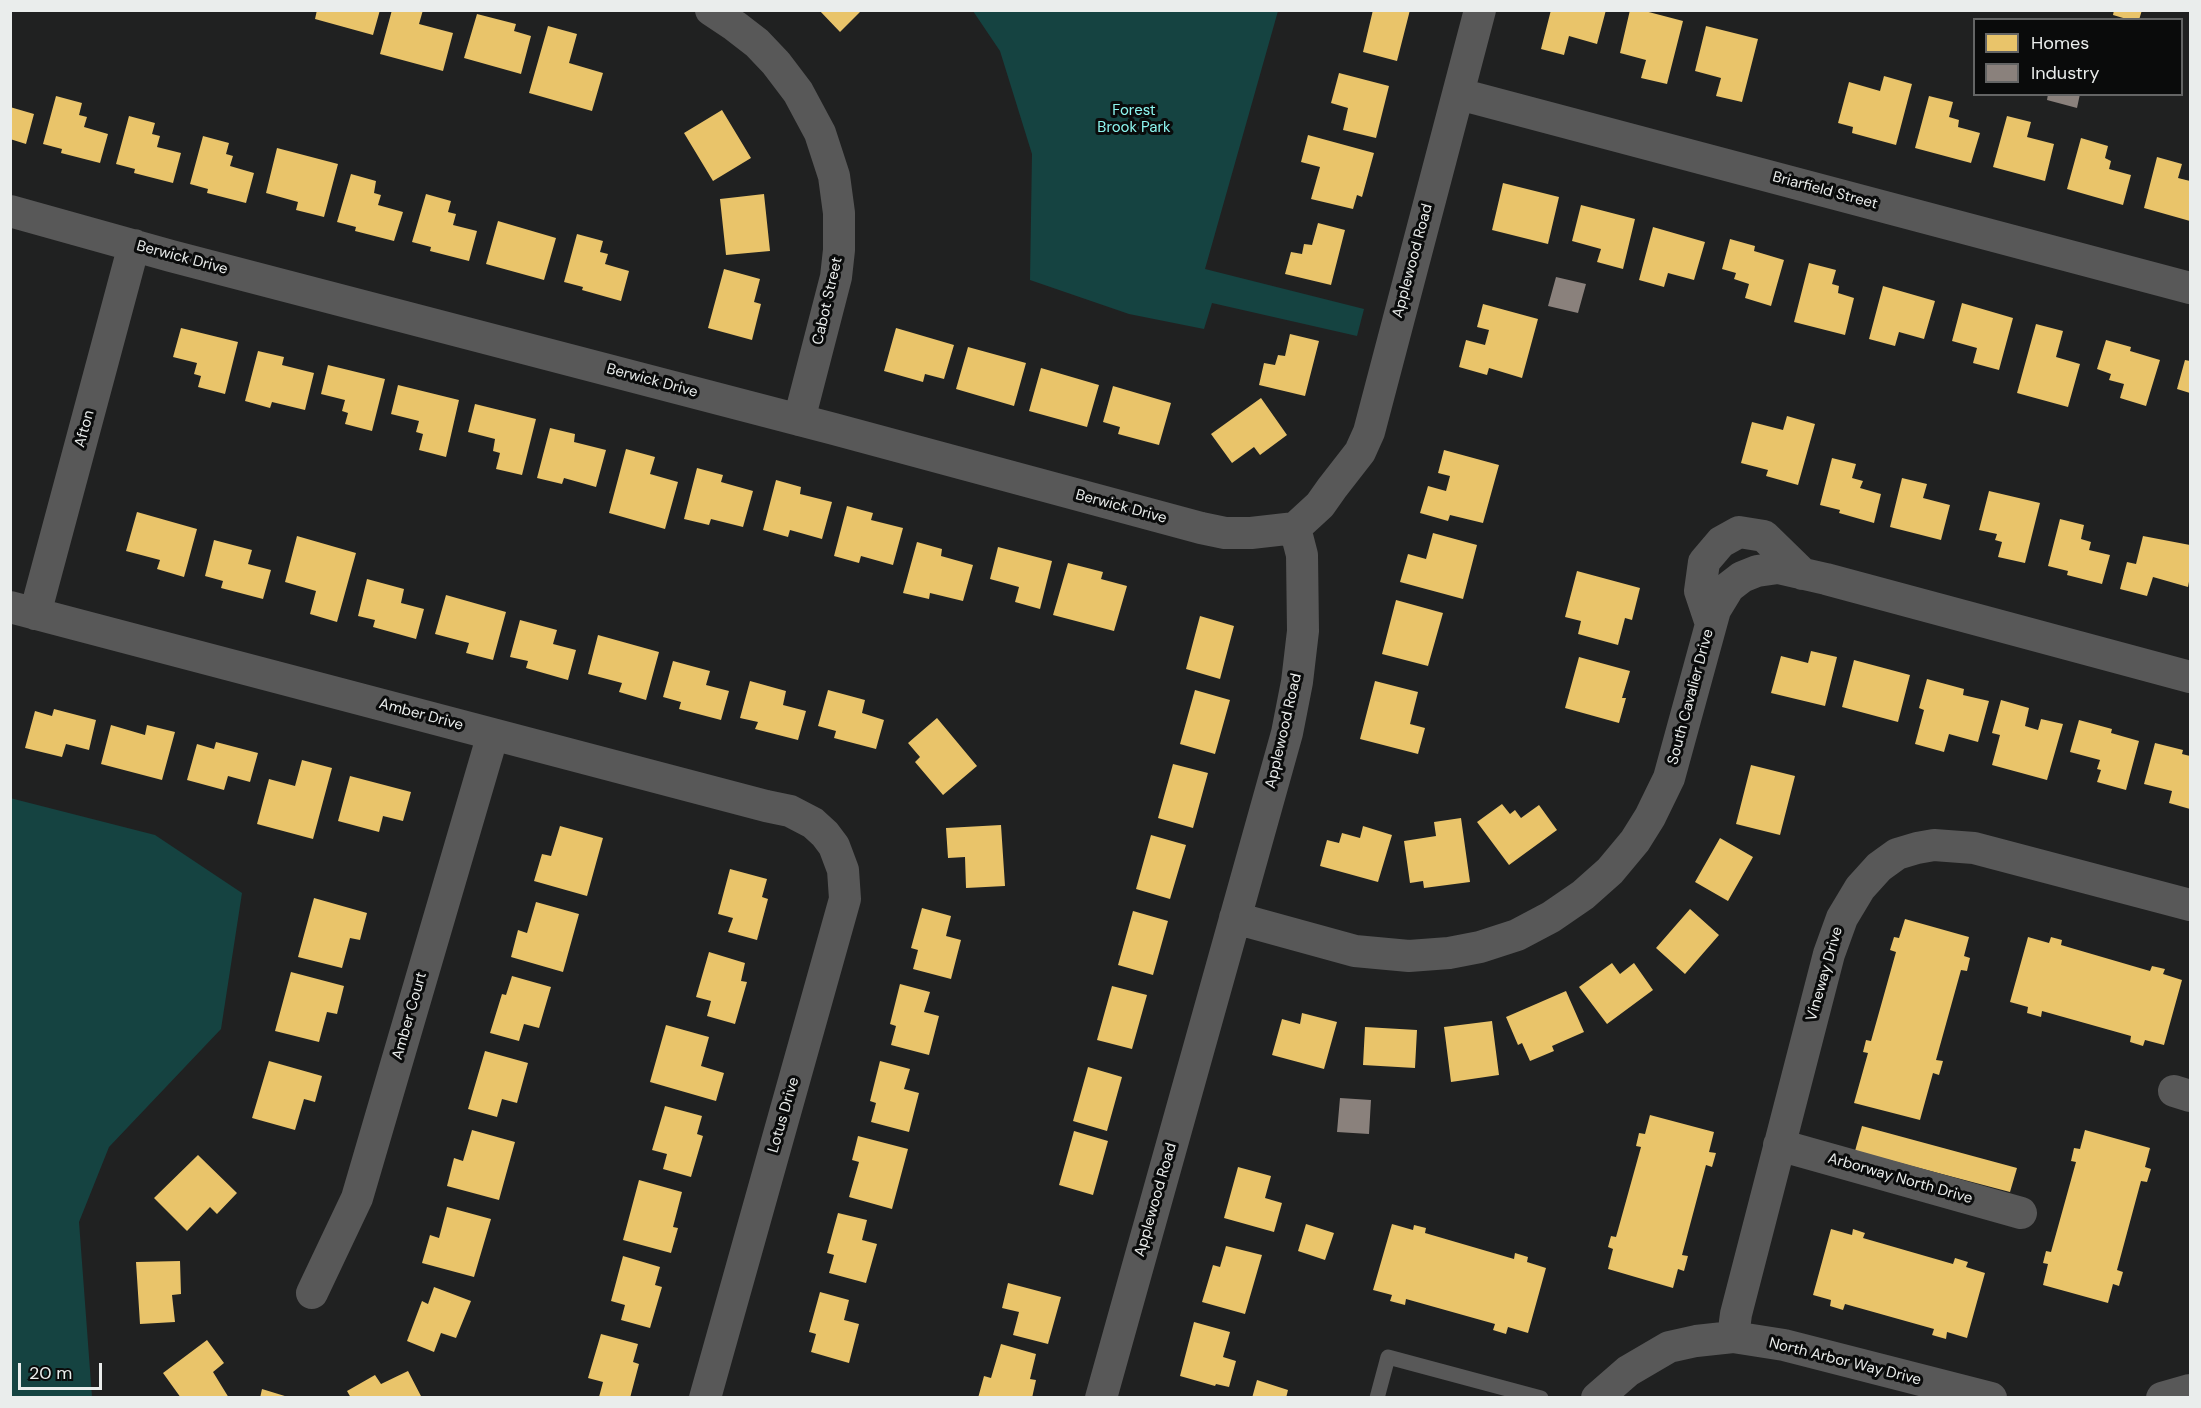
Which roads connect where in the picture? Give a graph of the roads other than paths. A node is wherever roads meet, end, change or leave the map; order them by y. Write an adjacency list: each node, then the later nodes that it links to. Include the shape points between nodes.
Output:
1 (711, 10): 7 (street, Cabot Street, via 757,43 798,92 820,133 834,177 839,213 836,278)
2 (1480, 10): 3 (street, Applewood Road)
3 (1459, 94): 6 (street, Briarfield Street); 8 (street, Applewood Road, via 1370,432 1360,452 1320,505)
4 (10, 211): 5 (street, Berwick Drive)
5 (134, 244): 7 (street, Berwick Drive); 10 (street, Afton)
6 (2190, 288)
7 (799, 420): 8 (street, Berwick Drive, via 1201,528 1243,533)
8 (1295, 528): 16 (street, Applewood Road, via 1302,555 1304,595 1297,682 1287,733)
9 (1803, 574): 11 (street, South Cavalier Drive, via 1778,568 1742,577 1719,600); 11 (street, via 1764,536 1739,532 1721,542 1704,562 1700,591); 12 (street, South Cavalier Drive)
10 (23, 610): 13 (street, Amber Drive)
11 (1711, 624): 16 (street, South Cavalier Drive, via 1669,778 1650,817 1610,871 1583,896 1551,917 1517,935 1480,947 1410,956 1355,951)
12 (2190, 677)
13 (494, 734): 14 (street, Amber Drive, via 790,811); 19 (street, Amber Court, via 357,1198)
14 (825, 834): 22 (street, Lotus Drive, via 843,870 844,899)
15 (2190, 906): 17 (street, Vineway Drive, via 1974,848 1934,845 1897,854 1860,888 1842,918)
16 (1235, 918): 23 (street, Applewood Road)
17 (1779, 1145): 18 (street, Arborway North Drive); 20 (street, Vineway Drive)
18 (2021, 1213)
19 (312, 1293)
20 (1733, 1337): 26 (street, North Arbor Way Drive, via 1669,1347 1628,1371); 27 (street, North Arbor Way Drive, via 1784,1345)
21 (2190, 1390): 28 (street)
22 (711, 1396)
23 (1101, 1398)
24 (1377, 1398): 25 (lane, via 1388,1357)
25 (1541, 1398)
26 (1597, 1398)
27 (1991, 1398)
28 (2162, 1398)

